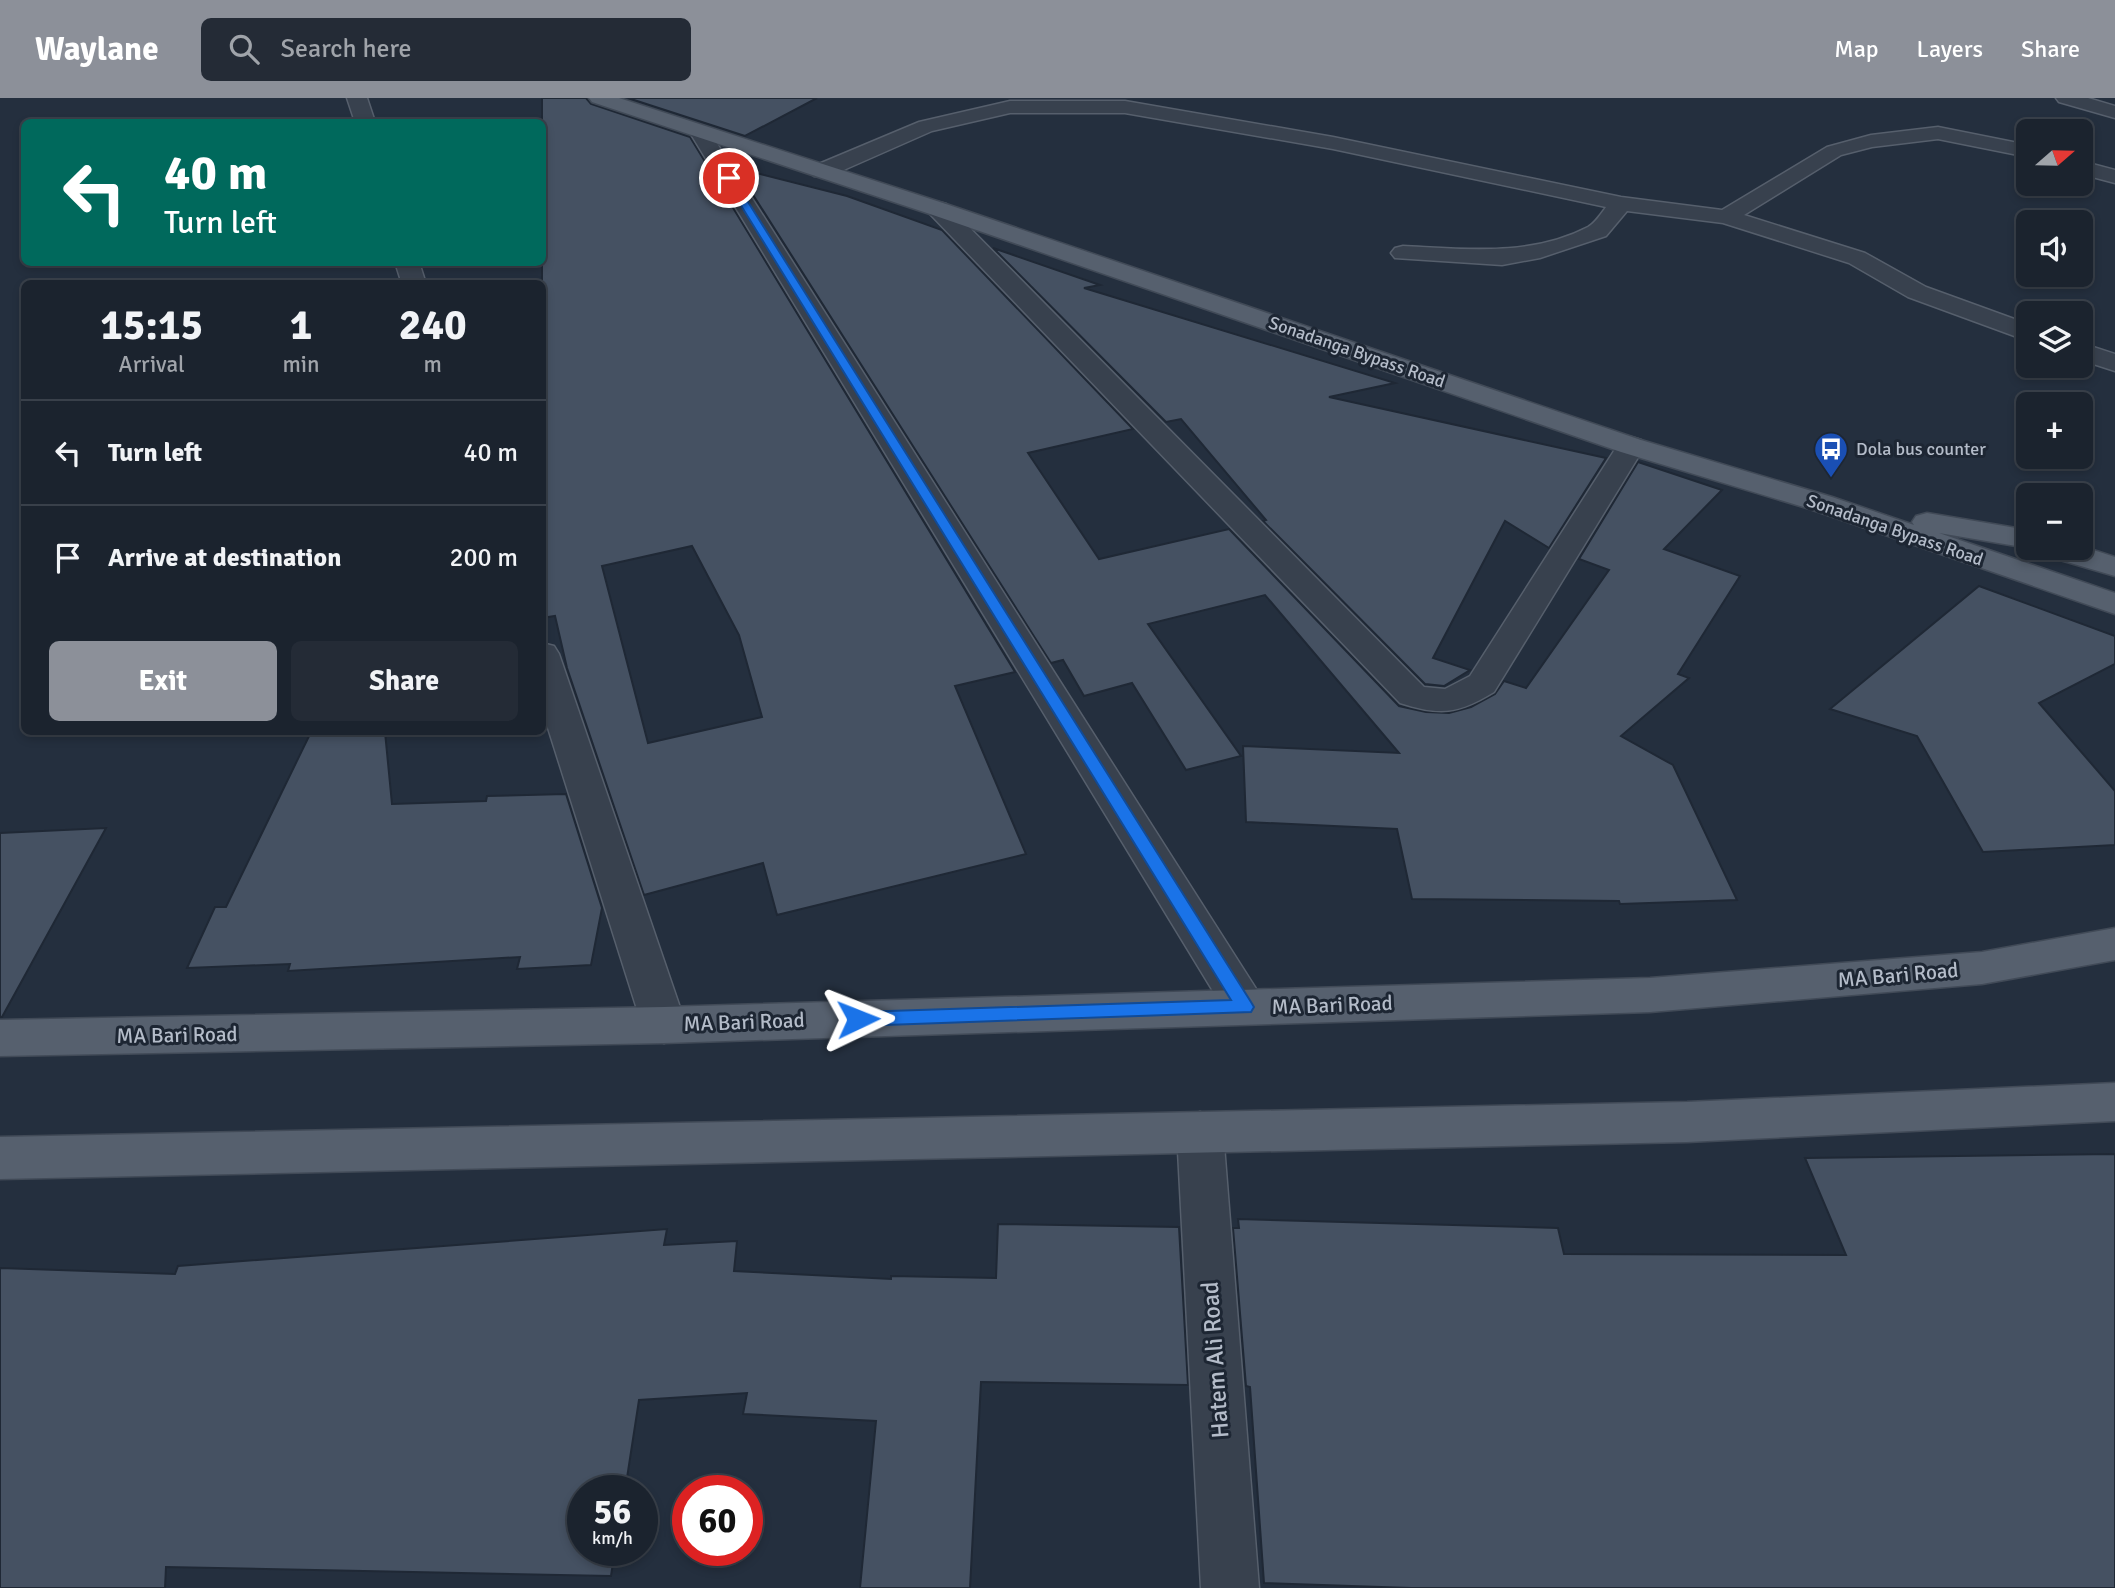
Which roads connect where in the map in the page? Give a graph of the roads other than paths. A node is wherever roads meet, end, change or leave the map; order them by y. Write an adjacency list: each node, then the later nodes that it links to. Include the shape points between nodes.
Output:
1 (357, 98): 5 (street)
2 (599, 98): 6 (main road, Sonadanga Bypass Road)
3 (2066, 98): 4 (street)
4 (2115, 112)
5 (364, 119)
6 (699, 131): 8 (main road, Sonadanga Bypass Road); 26 (street)
7 (2016, 149): 13 (street, via 1938,133 1871,141 1834,151)
8 (822, 171): 11 (street, via 926,126 1010,107 1125,107 1333,143); 12 (main road, Sonadanga Bypass Road)
9 (2093, 171): 10 (street)
10 (2115, 177)
11 (1621, 204): 13 (street); 14 (street, via 1598,231 1540,251 1502,258)
12 (938, 209): 18 (main road, Sonadanga Bypass Road); 18 (street, via 1412,695 1433,702 1454,701 1482,684)
13 (1726, 217): 15 (street, via 1857,258 1917,292)
14 (1403, 253)
15 (2016, 329)
16 (2093, 355): 17 (street)
17 (2115, 363)
18 (1631, 446): 19 (main road, Sonadanga Bypass Road)
19 (1821, 503): 20 (main road); 23 (main road, Sonadanga Bypass Road)
20 (2016, 538)
21 (2093, 560): 22 (main road)
22 (2115, 567)
23 (2115, 604)
24 (546, 666): 27 (street)
25 (2115, 944): 26 (main road, MA Bari Road, via 1982,968 1650,995)
26 (1245, 1007): 27 (main road, MA Bari Road)
27 (664, 1025): 28 (main road, MA Bari Road)
28 (0, 1038)
29 (2115, 1101): 30 (main road, via 1687,1122)
30 (1200, 1132): 31 (main road); 32 (street, Hatem Ali Road)
31 (0, 1157)
32 (1230, 1588)

